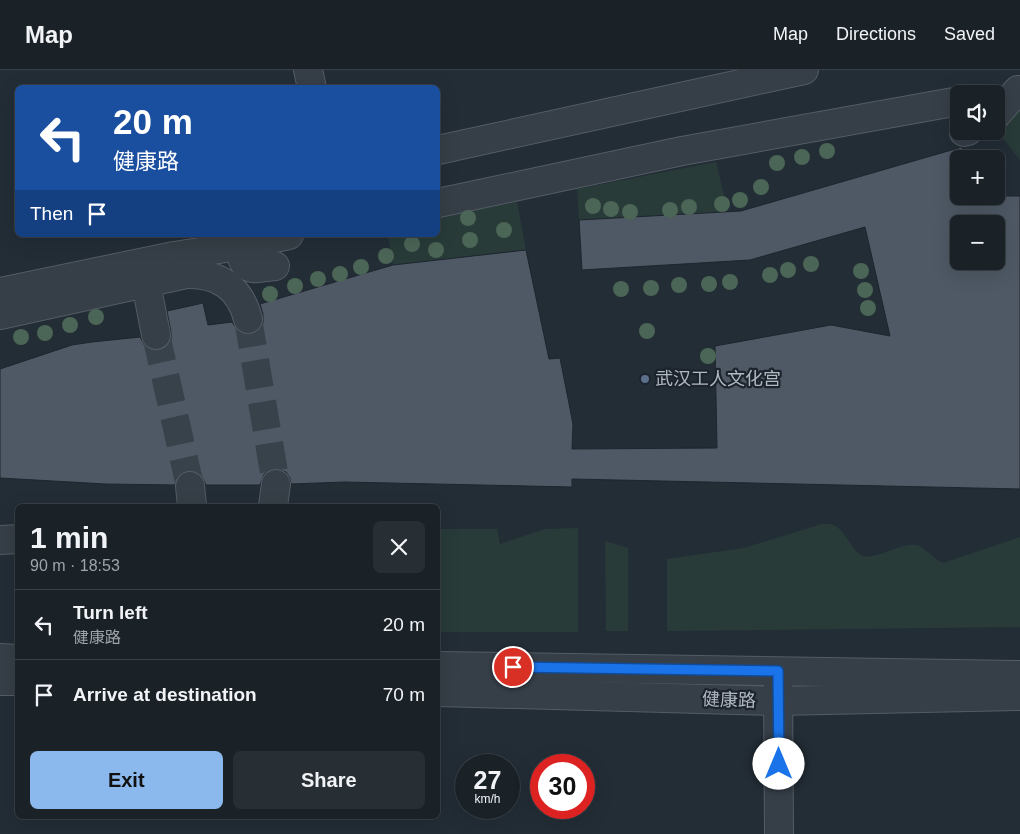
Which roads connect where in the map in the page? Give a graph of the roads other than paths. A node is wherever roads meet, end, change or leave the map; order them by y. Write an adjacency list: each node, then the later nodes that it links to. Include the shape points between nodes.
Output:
1 (308, 70): 3 (street)
2 (804, 70): 7 (street)
3 (311, 85)
4 (1012, 91): 5 (street)
5 (1005, 102)
6 (950, 103): 8 (street, via 682,152)
7 (440, 150)
8 (440, 204)
9 (280, 237): 10 (street)
10 (239, 246): 11 (street, via 247,266 255,269); 13 (street)
11 (275, 266)
12 (146, 283): 14 (street); 15 (street, via 186,274 214,277 234,292); 16 (street)
13 (0, 292)
14 (0, 315)
15 (248, 319)
16 (156, 335)
17 (0, 540): 18 (street)
18 (15, 540)
19 (0, 658): 20 (street)
20 (15, 659)
21 (440, 666): 22 (street, 健康路)
22 (778, 671): 23 (street, 健康路); 28 (street)
23 (1020, 675)
24 (0, 681): 25 (street)
25 (15, 681)
26 (440, 692): 28 (street, 健康路)
27 (1020, 696): 28 (street, 健康路)
28 (778, 701): 29 (street)
29 (779, 834)

